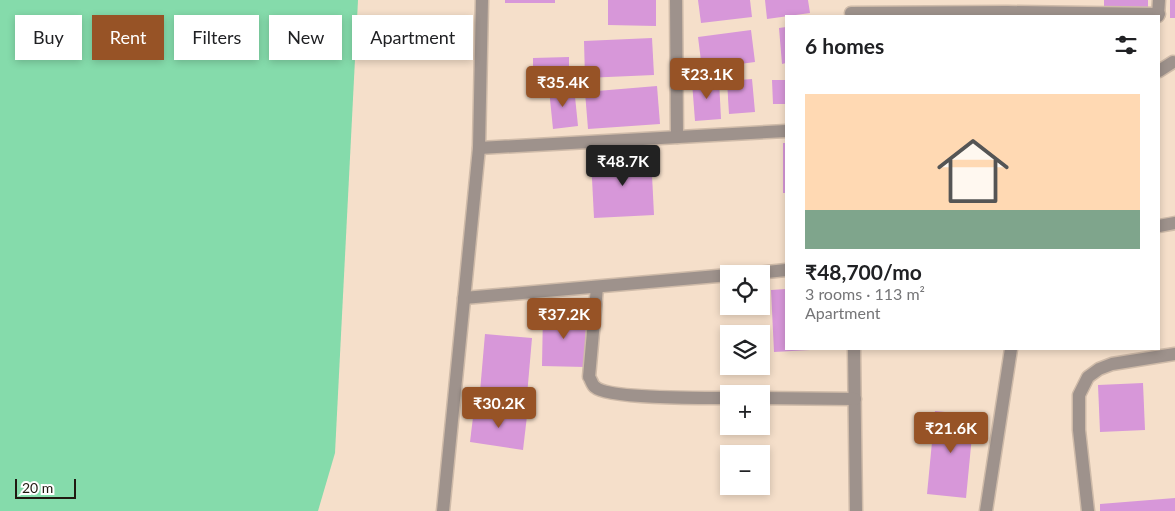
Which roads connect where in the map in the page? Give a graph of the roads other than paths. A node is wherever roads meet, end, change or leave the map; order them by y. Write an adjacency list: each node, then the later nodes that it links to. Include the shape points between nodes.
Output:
1 (482, 0): 13 (street)
2 (676, 0): 12 (street)
3 (850, 0): 6 (street)
4 (1159, 0): 7 (street)
5 (1007, 9): 6 (street); 7 (street)
6 (851, 15)
7 (1158, 15)
8 (1160, 58): 9 (street)
9 (1174, 62): 10 (street)
10 (1160, 70)
11 (785, 130): 12 (street)
12 (677, 137): 13 (street)
13 (479, 148): 20 (street)
14 (1175, 223): 15 (street)
15 (1160, 226)
16 (785, 270): 17 (street)
17 (770, 272)
18 (720, 276): 19 (street)
19 (598, 287): 20 (street); 24 (street, via 589,376 594,387 663,398)
20 (464, 298): 27 (street)
21 (854, 350): 26 (street)
22 (1011, 350): 29 (street)
23 (1175, 354): 30 (street, via 1112,364 1088,377 1079,395 1079,430)
24 (720, 398)
25 (770, 398): 26 (street)
26 (855, 399): 28 (street)
27 (442, 511)
28 (856, 511)
29 (986, 511)
30 (1088, 511)

